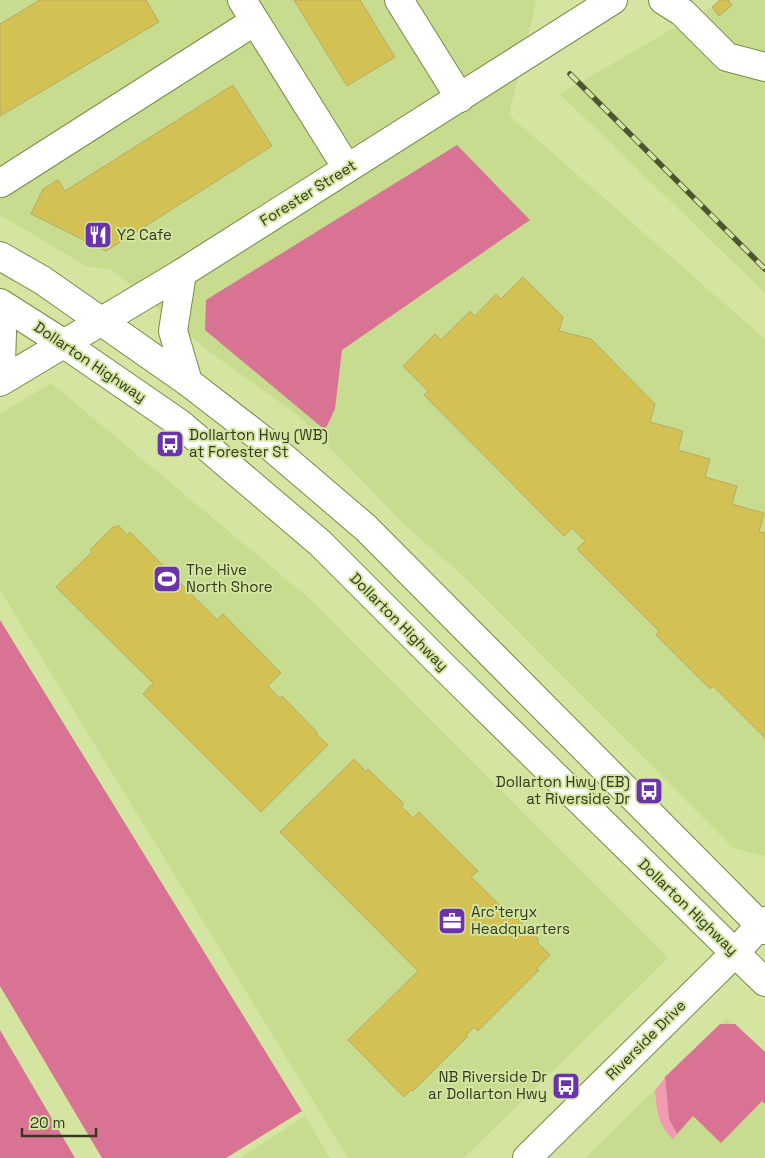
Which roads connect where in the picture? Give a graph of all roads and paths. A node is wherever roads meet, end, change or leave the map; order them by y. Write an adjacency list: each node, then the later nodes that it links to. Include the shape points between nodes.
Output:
1 (613, 0): 6 (street, Forester Street)
2 (664, 0): 5 (street, via 682,12 727,57)
3 (403, 2): 6 (street)
4 (249, 10): 7 (street); 8 (street)
5 (765, 67)
6 (460, 98): 7 (street, Forester Street)
7 (347, 168): 10 (street, Forester Street)
8 (1, 183)
9 (0, 256): 13 (street, via 42,280)
10 (182, 273): 13 (street, Forester Street); 17 (street, via 173,331)
11 (0, 303): 14 (street, Dollarton Highway)
12 (0, 316): 15 (street)
13 (101, 322): 14 (street, Forester Street); 17 (street)
14 (64, 343): 16 (street, Forester Street); 19 (street, Dollarton Highway, via 179,423 320,543)
15 (0, 365)
16 (0, 382)
17 (188, 382): 18 (street, via 263,440 366,528)
18 (763, 925): 19 (street, Riverside Drive)
19 (735, 953): 20 (street, Dollarton Highway); 21 (street, Riverside Drive)
20 (765, 982)
21 (527, 1158)

